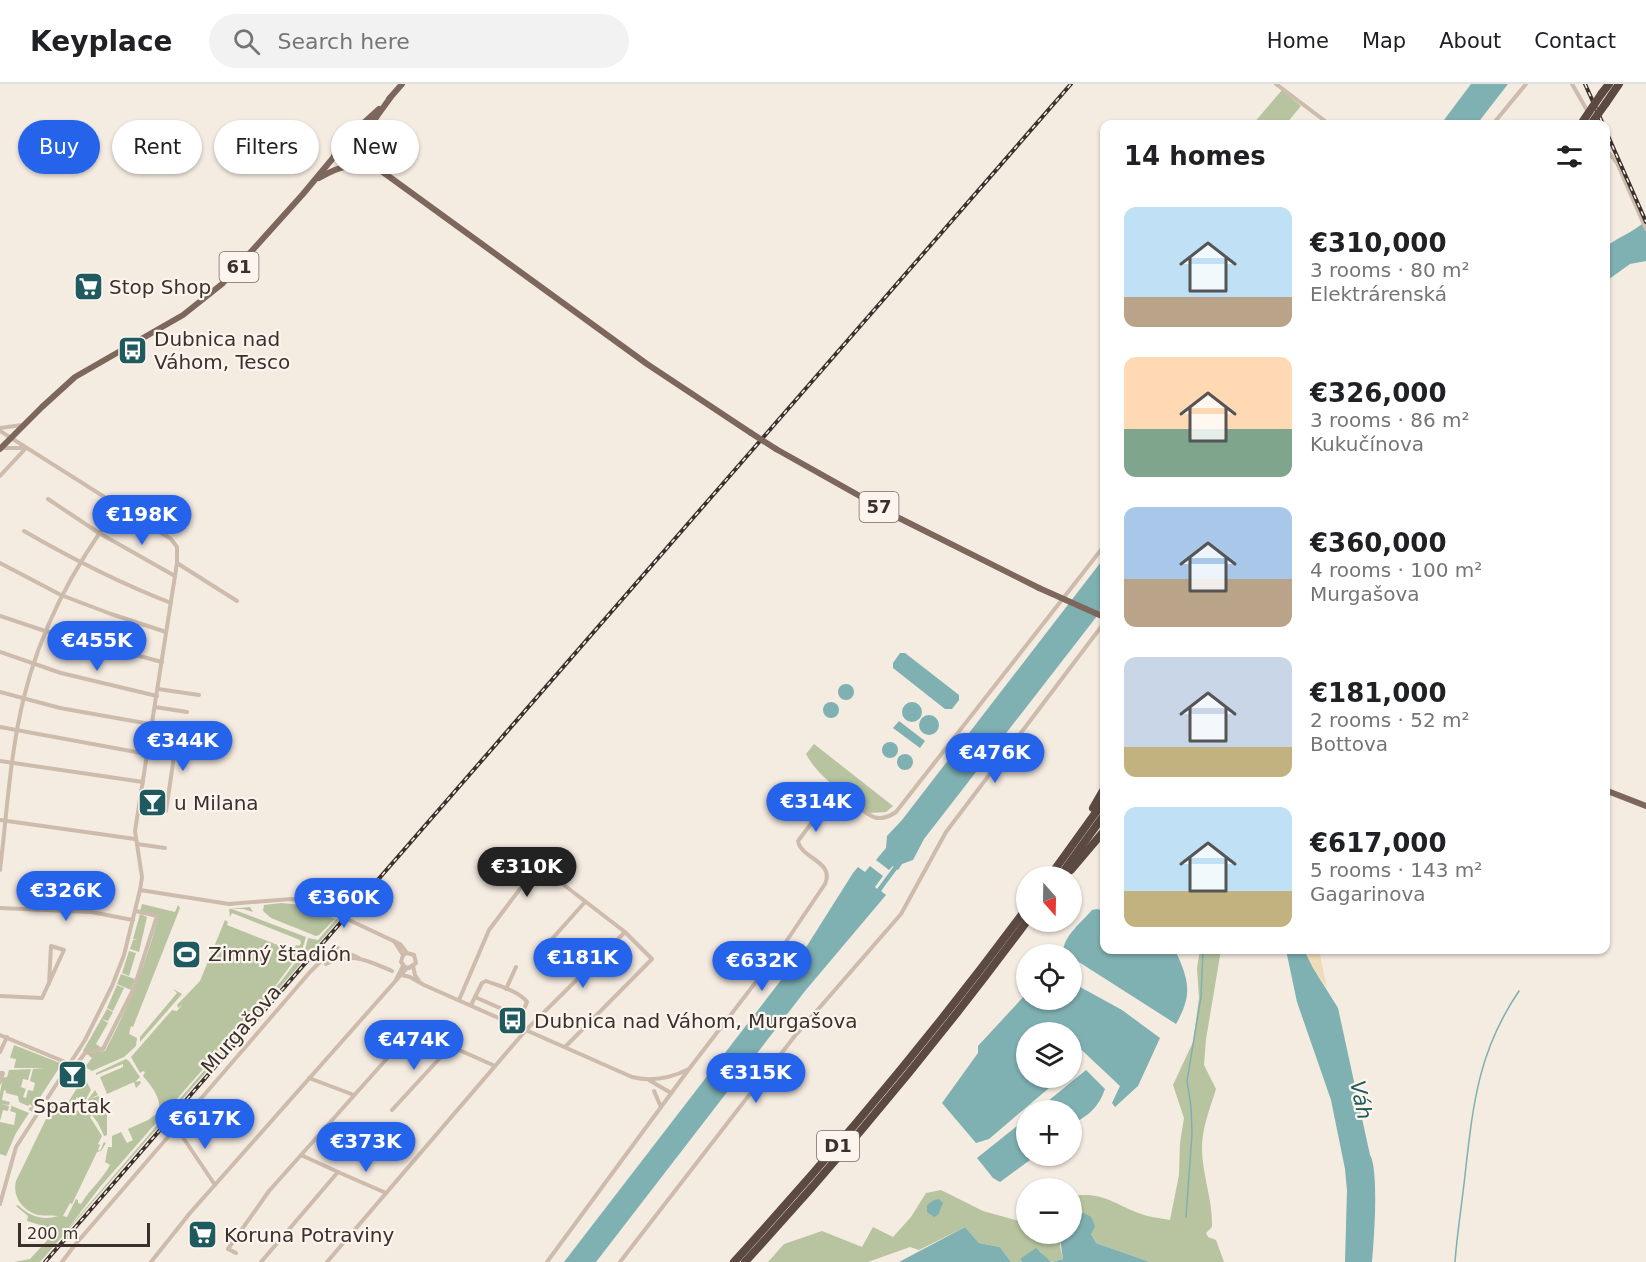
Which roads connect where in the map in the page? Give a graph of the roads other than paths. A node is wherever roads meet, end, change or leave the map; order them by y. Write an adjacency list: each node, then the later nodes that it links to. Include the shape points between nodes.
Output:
1 (402, 84): 7 (main road, 61)
2 (1276, 84): 12 (street)
3 (1526, 84): 13 (street)
4 (1572, 84): 15 (street)
5 (1609, 84): 14 (highway, bridge)
6 (1619, 84): 16 (highway, bridge)
7 (390, 98): 8 (main road, 61); 11 (main road)
8 (371, 117): 9 (main road, 61); 10 (main road, 61)
9 (368, 120)
10 (369, 120)
11 (376, 120)
12 (1324, 120)
13 (1496, 120)
14 (1584, 120)
15 (1591, 120)
16 (1595, 120)
17 (1610, 154): 24 (street)
18 (331, 160): 20 (main road, 61)
19 (331, 165): 20 (main road, 61)
20 (320, 173): 23 (main road, 61)
21 (331, 173): 23 (main road)
22 (385, 174): 43 (main road, 57, bridge, via 630,352 776,449 909,524)
23 (313, 182): 25 (main road, 61, via 222,284 183,315 82,373)
24 (1646, 229)
25 (25, 424): 26 (street); 27 (main road, 61)
26 (0, 430): 27 (street)
27 (11, 438): 28 (street); 29 (main road, 61)
28 (26, 448): 29 (street); 30 (street); 32 (street)
29 (1, 449)
30 (0, 476)
31 (48, 500): 34 (street)
32 (119, 506): 34 (street); 38 (street, via 171,538 177,547)
33 (24, 531): 37 (street)
34 (99, 533): 37 (street); 39 (street)
35 (1100, 551): 118 (street, via 896,812 874,818 842,795 831,797 798,841 822,865 826,880 779,952)
36 (0, 563): 40 (street)
37 (80, 563): 40 (street); 42 (street)
38 (177, 563): 39 (street); 41 (street)
39 (175, 576): 42 (street)
40 (62, 595): 46 (street); 47 (street)
41 (237, 601)
42 (171, 603): 47 (street)
43 (1100, 615)
44 (0, 616): 46 (street)
45 (1100, 628): 142 (street, via 946,831 901,914 794,1037)
46 (45, 631): 49 (street); 50 (street)
47 (166, 632): 49 (street)
48 (0, 652): 50 (street)
49 (162, 662): 51 (street)
50 (33, 664): 54 (street); 55 (street)
51 (158, 689): 53 (street); 54 (street)
52 (0, 692): 55 (street)
53 (199, 695)
54 (156, 696): 56 (street)
55 (23, 699): 58 (street); 60 (street)
56 (155, 707): 57 (street); 58 (street)
57 (187, 712)
58 (152, 724): 61 (street); 68 (street, via 178,729 166,811)
59 (0, 727): 60 (street)
60 (18, 730): 61 (street); 63 (street)
61 (147, 754): 64 (street)
62 (0, 761): 63 (street)
63 (13, 763): 64 (street); 71 (street)
64 (143, 782): 68 (street)
65 (1610, 792): 67 (main road)
66 (1100, 796): 75 (highway)
67 (1646, 806)
68 (139, 807): 74 (street)
69 (1100, 807): 75 (highway)
70 (0, 820): 71 (street)
71 (6, 821): 74 (street); 80 (street)
72 (1100, 821): 78 (highway)
73 (1100, 836): 79 (highway)
74 (136, 841): 76 (street); 81 (street, via 142,877)
75 (1075, 842): 77 (highway)
76 (165, 848)
77 (1057, 866)
78 (1067, 866)
79 (1074, 866)
80 (0, 870)
81 (140, 890): 84 (street); 90 (street, bridge, via 229,904 291,898 394,940)
82 (585, 902): 87 (street); 89 (street); 105 (street, via 538,865 489,930)
83 (0, 908): 85 (street, via 91,912)
84 (136, 911): 85 (street); 116 (street, via 157,916 134,988 103,1049 85,1053)
85 (133, 920): 115 (street, via 124,955 99,1016)
86 (1016, 922): 143 (highway, D1, via 876,1100)
87 (625, 932): 109 (street); 113 (street, via 651,957 651,962)
88 (1018, 932): 144 (highway, D1, via 894,1092)
89 (543, 948)
90 (405, 954): 93 (street, via 415,957); 94 (street, via 401,959)
91 (359, 958): 92 (street, via 346,957); 96 (street, Murgašova); 130 (street, Murgašova, via 335,947)
92 (326, 964)
93 (413, 966): 94 (street); 101 (street)
94 (406, 967): 97 (street); 98 (street); 99 (street)
95 (516, 967): 102 (street)
96 (392, 971)
97 (402, 975): 98 (street); 99 (street)
98 (410, 977): 101 (street)
99 (396, 980): 120 (street)
100 (49, 984): 100 (street, via 64,950 51,946); 103 (street, via 42,998)
101 (424, 985): 105 (street)
102 (506, 989): 104 (street, via 486,981); 107 (street, via 525,998)
103 (0, 996)
104 (475, 997): 106 (street); 107 (street)
105 (459, 1000): 106 (street)
106 (471, 1005): 108 (street)
107 (520, 1017): 108 (street)
108 (517, 1026): 109 (street)
109 (526, 1030): 113 (street); 117 (street)
110 (0, 1035): 111 (street)
111 (7, 1037): 114 (street); 115 (street)
112 (451, 1047): 117 (street); 125 (street, via 421,1033 411,1033); 128 (street)
113 (565, 1047): 122 (street, via 622,1073)
114 (0, 1052)
115 (70, 1064): 129 (street)
116 (76, 1065)
117 (495, 1066): 134 (street)
118 (689, 1069): 122 (street); 124 (street)
119 (0, 1073): 121 (street)
120 (309, 1078): 125 (street); 133 (street)
121 (1, 1079)
122 (649, 1080): 124 (street)
123 (654, 1091): 126 (street)
124 (671, 1094): 126 (street)
125 (354, 1095): 131 (street)
126 (662, 1107): 141 (street)
127 (31, 1109): 129 (street)
128 (392, 1110)
129 (38, 1112): 135 (street, via 8,1162)
130 (176, 1127): 133 (street); 137 (street, Murgašova)
131 (301, 1155): 132 (street); 136 (street, via 232,1242 228,1250)
132 (338, 1172): 134 (street); 139 (street)
133 (215, 1185): 138 (street)
134 (386, 1193): 140 (street)
135 (0, 1204)
136 (236, 1253)
137 (62, 1262)
138 (151, 1262)
139 (261, 1262)
140 (327, 1262)
141 (547, 1262)
142 (620, 1262)
143 (734, 1262)
144 (745, 1262)

